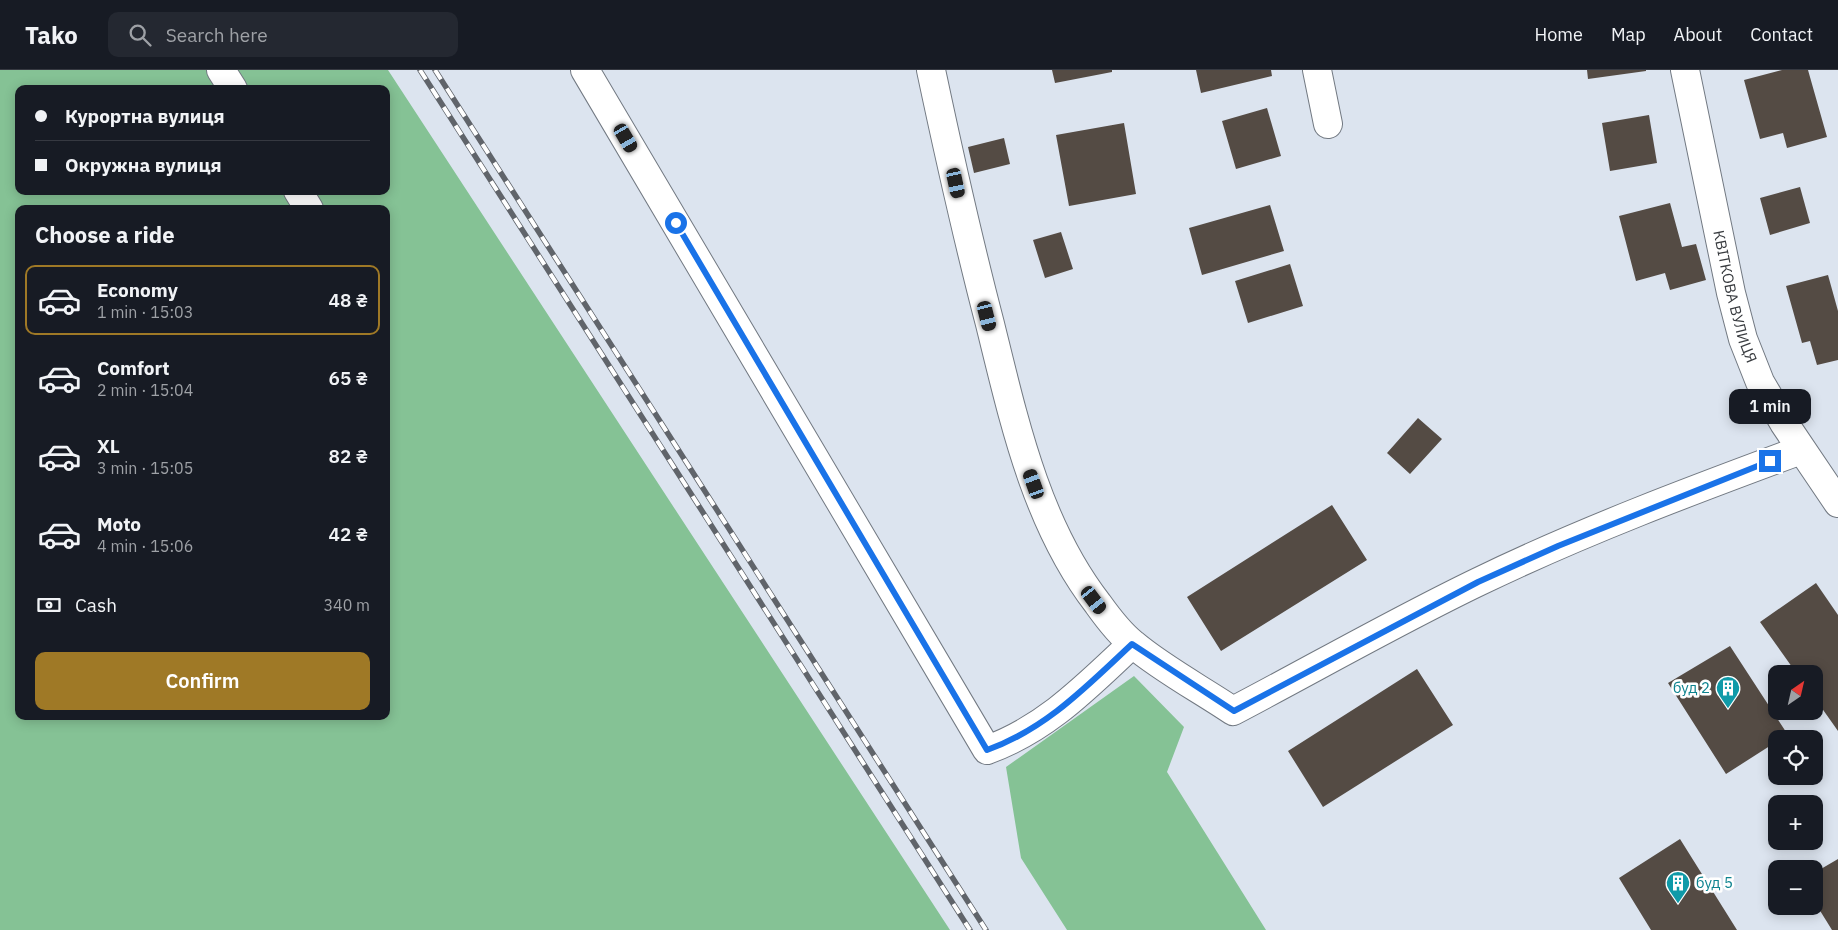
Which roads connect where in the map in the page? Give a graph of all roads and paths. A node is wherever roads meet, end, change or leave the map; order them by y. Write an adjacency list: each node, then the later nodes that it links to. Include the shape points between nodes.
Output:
1 (221, 70): 6 (street)
2 (585, 70): 10 (street, via 987,750 1020,737 1041,724)
3 (931, 70): 10 (street, via 968,239 1029,468 1052,531 1082,585)
4 (1317, 70): 7 (street)
5 (1685, 70): 8 (street, КВІТКОВА ВУЛИЦЯ, via 1730,293 1743,339 1760,382)
6 (230, 85)
7 (1328, 124)
8 (1801, 450): 9 (street, КВІТКОВА ВУЛИЦЯ); 10 (street, via 1558,546 1478,582 1234,711)
9 (1838, 503)
10 (1132, 644)

